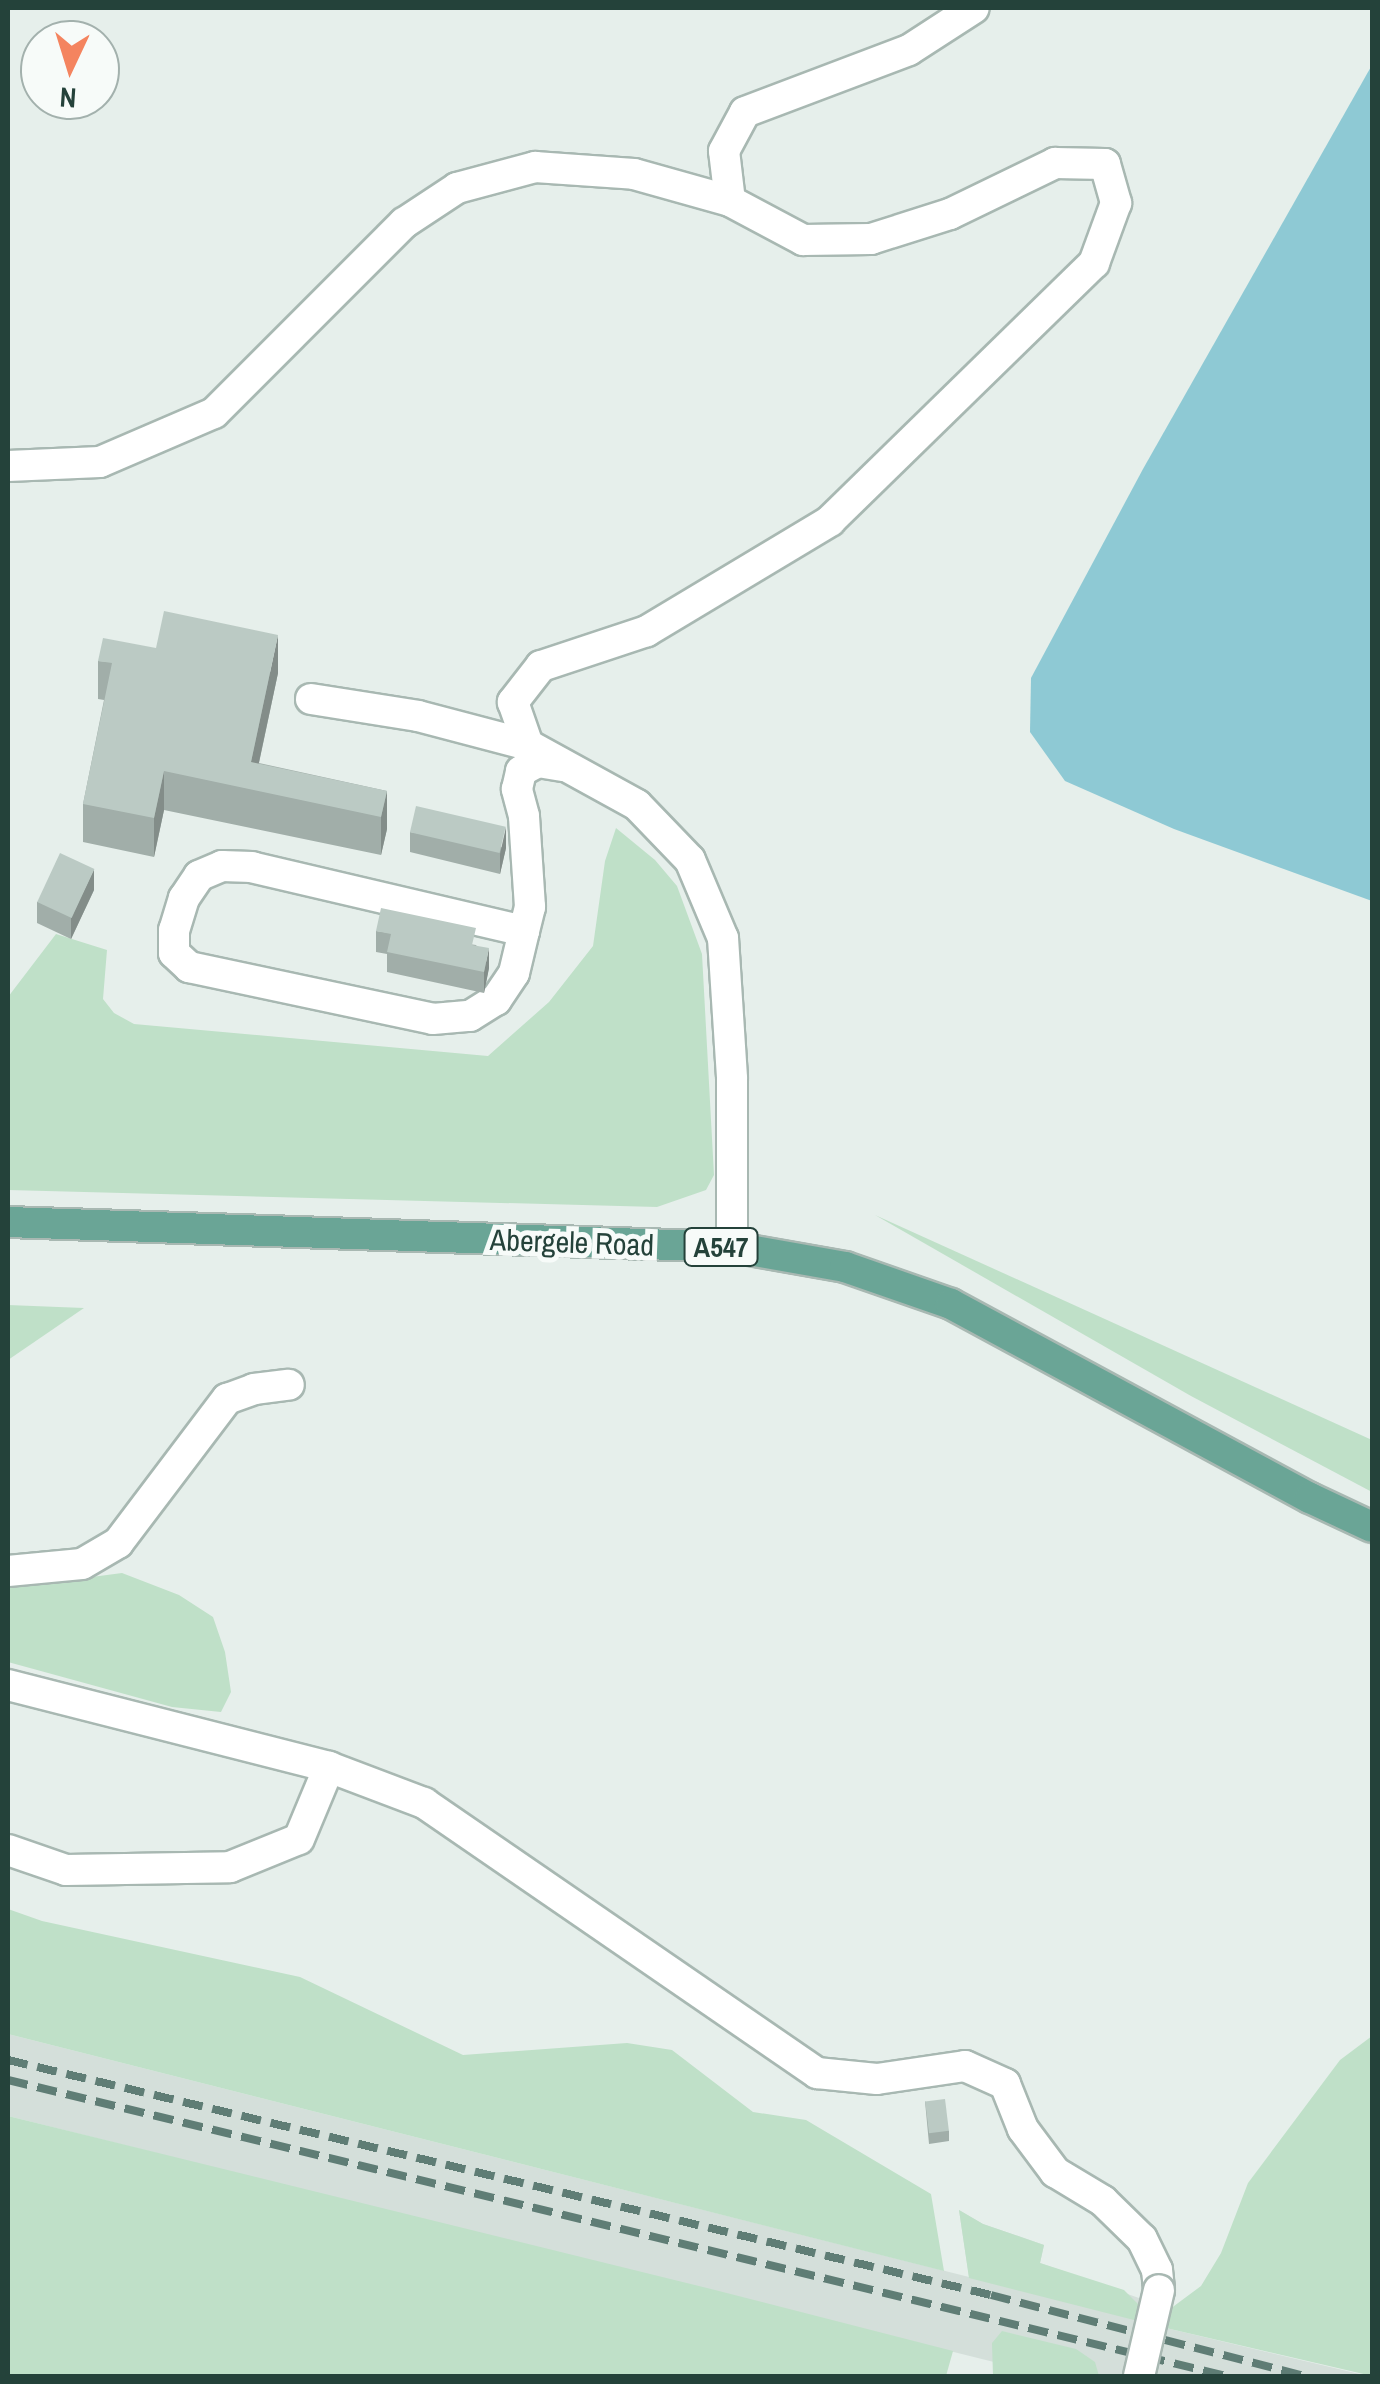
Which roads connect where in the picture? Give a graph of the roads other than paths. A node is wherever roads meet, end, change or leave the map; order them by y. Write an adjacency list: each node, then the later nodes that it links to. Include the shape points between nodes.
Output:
1 (974, 8): 2 (lane, via 909,50 745,112 724,151)
2 (730, 201): 3 (lane, via 634,174 535,166 457,188 404,223 214,413 100,462); 5 (lane, via 804,240 872,239 950,214 1055,163 1106,164 1116,203 1094,263 830,521 647,631 541,666 512,702)
3 (8, 466)
4 (312, 698): 5 (lane, via 418,716)
5 (528, 746): 6 (lane)
6 (572, 767): 7 (lane, via 538,762 521,771 517,789 529,892); 9 (lane, via 637,806 690,860 723,938)
7 (524, 931): 7 (lane, via 514,973 496,1000 470,1016 432,1019 189,967 174,953 184,898 199,876 222,866 252,867)
8 (8, 1222): 9 (main road, Abergele Road / A547)
9 (732, 1247): 11 (main road, Abergele Road / A547, via 845,1267 950,1304)
10 (289, 1385): 12 (lane, via 227,1399 118,1542 82,1564)
11 (1372, 1527)
12 (8, 1571)
13 (8, 1686): 14 (lane)
14 (329, 1767): 15 (lane, via 299,1839 230,1867 66,1870); 16 (lane, bridge, via 424,1803 817,2073 877,2079 965,2066 1005,2084 1023,2129 1056,2172 1104,2201 1142,2239 1157,2270 1159,2290)
15 (8, 1850)
16 (1140, 2376)

